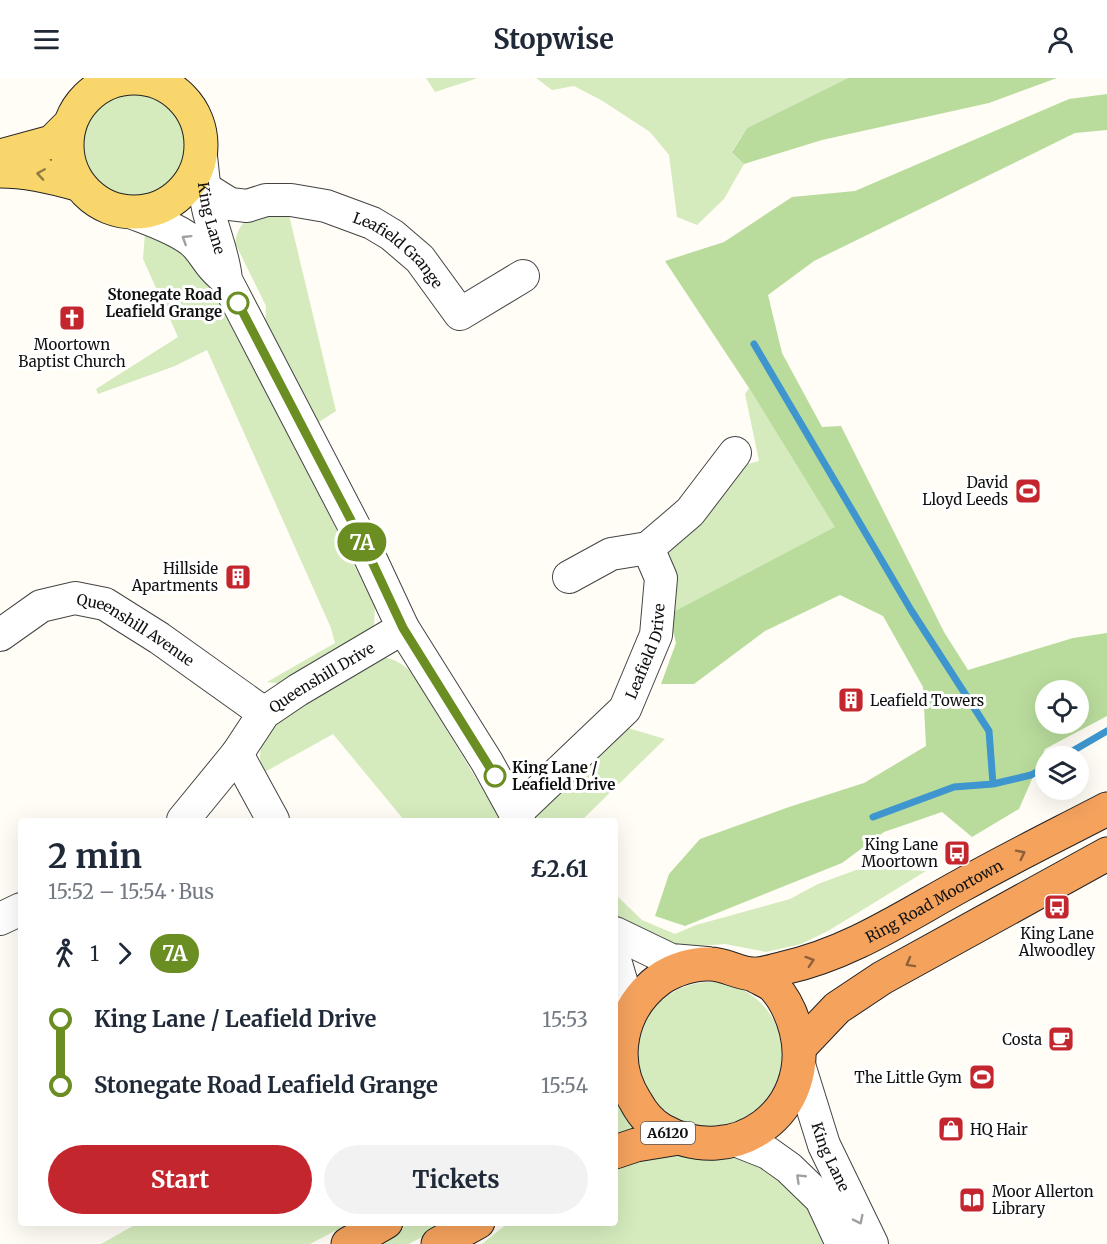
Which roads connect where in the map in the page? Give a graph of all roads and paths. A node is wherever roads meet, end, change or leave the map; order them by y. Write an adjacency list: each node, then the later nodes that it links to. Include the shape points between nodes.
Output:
1 (130, 78): 2 (main road, via 164,85 178,95); 3 (main road, via 93,93)
2 (190, 93): 5 (main road)
3 (70, 124): 4 (main road, via 52,142); 7 (main road, via 70,166)
4 (0, 156)
5 (201, 156): 8 (street, King Lane); 10 (main road, via 184,191 169,203)
6 (0, 171): 7 (main road, one-way to 6, via 50,175)
7 (80, 185): 10 (main road, via 107,207)
8 (206, 189): 9 (street, Leafield Grange, via 230,204); 11 (street, King Lane)
9 (247, 206): 11 (street, via 226,243); 12 (street, Leafield Grange, via 266,200 291,200 326,206 372,223 420,259 460,314)
10 (133, 213): 11 (street, King Lane, one-way to 10, via 209,265 196,245 166,225)
11 (225, 269): 16 (street, King Lane)
12 (523, 276)
13 (735, 453): 14 (street, via 690,512)
14 (648, 548): 15 (street, via 611,554); 21 (street, Leafield Drive, via 661,578 656,635 625,709)
15 (569, 577)
16 (403, 628): 18 (street, Queenshill Drive); 21 (street, King Lane, via 488,762)
17 (0, 634): 18 (street, Queenshill Avenue, via 41,606 75,598 105,604)
18 (264, 713): 19 (street, Queenshill Drive)
19 (237, 754): 22 (street, Queenshill Drive); 23 (street)
20 (1107, 809): 30 (highway, Ring Road Moortown / A6120, one-way to 20, via 809,963 864,940)
21 (517, 817)
22 (185, 818)
23 (272, 818)
24 (1107, 854): 32 (highway, A6120, one-way to 32, via 882,978 837,1008)
25 (18, 910): 26 (street)
26 (0, 919)
27 (618, 934): 28 (street, via 671,960)
28 (710, 964): 30 (highway, A6120); 31 (highway, A6120, via 685,968 662,978 642,994)
29 (618, 970): 31 (street)
30 (754, 975): 32 (highway, A6120, via 773,986 794,1019)
31 (628, 1016): 33 (highway, A6120)
32 (800, 1057): 35 (highway, A6120, via 790,1096 779,1111 759,1129); 42 (street, King Lane, one-way to 42, via 824,1145)
33 (618, 1066): 34 (highway, A6120, via 643,1113 660,1129)
34 (679, 1138): 35 (highway, A6120, via 711,1143); 36 (highway, A6120)
35 (735, 1140): 41 (street, King Lane, one-way to 35, via 821,1199 774,1157)
36 (618, 1151)
37 (379, 1226): 39 (highway)
38 (471, 1226): 40 (highway)
39 (348, 1244)
40 (438, 1244)
41 (842, 1244)
42 (872, 1244)

